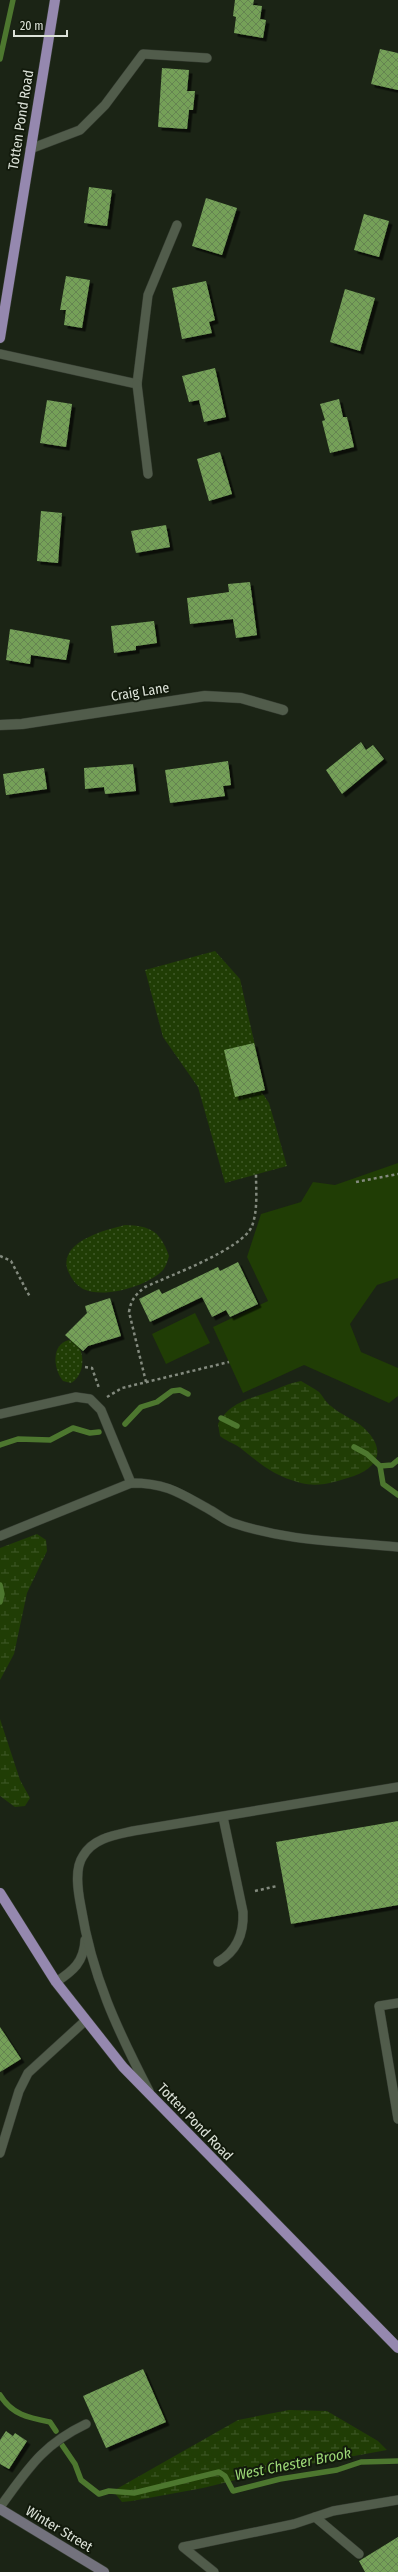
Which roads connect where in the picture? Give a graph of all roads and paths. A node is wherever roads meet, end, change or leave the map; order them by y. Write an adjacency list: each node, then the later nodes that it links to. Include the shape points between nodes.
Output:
1 (54, 0): 3 (main road, Totten Pond Road)
2 (207, 58): 3 (lane, via 144,54 105,105 80,130)
3 (30, 149): 5 (main road, Totten Pond Road)
4 (177, 225): 7 (lane, via 148,295)
5 (0, 338)
6 (0, 354): 7 (lane)
7 (137, 384): 8 (lane)
8 (148, 474)
9 (283, 710): 10 (street, Craig Lane, via 240,698 206,696 22,724)
10 (0, 725)
11 (256, 1174): 18 (path, via 255,1217 245,1237 229,1248 145,1288 136,1294 130,1303 129,1312)
12 (398, 1174): 13 (path)
13 (356, 1182)
14 (0, 1256): 15 (path, via 11,1261)
15 (30, 1297)
16 (229, 1362): 18 (path)
17 (85, 1367): 18 (path, via 92,1368 96,1384 105,1399 122,1388)
18 (146, 1382)
19 (0, 1414): 20 (lane, via 76,1397 90,1399 101,1410)
20 (131, 1483): 21 (lane); 22 (lane, via 163,1485 232,1522 273,1535 312,1542)
21 (0, 1536)
22 (398, 1547)
23 (398, 1787): 24 (lane)
24 (222, 1817): 28 (lane, via 119,1834 91,1846 82,1856 79,1868 79,1895); 29 (lane, via 243,1912 243,1925 234,1950)
25 (277, 1886): 26 (path)
26 (255, 1891)
27 (0, 1892): 30 (main road, Totten Pond Road)
28 (85, 1933): 30 (lane, via 81,1961); 33 (lane, via 108,2009)
29 (218, 1962)
30 (56, 1982): 32 (main road, Totten Pond Road)
31 (398, 2003): 34 (lane, via 379,2006)
32 (85, 2021): 33 (main road, Totten Pond Road); 35 (lane, via 28,2073 19,2090)
33 (154, 2100): 36 (main road, Totten Pond Road)
34 (398, 2119)
35 (0, 2153)
36 (398, 2348)
37 (86, 2424): 39 (lane, via 58,2438 43,2451)
38 (398, 2500): 40 (lane, via 333,2511)
39 (0, 2508): 42 (street, Winter Street)
40 (315, 2517): 41 (lane); 43 (lane, via 294,2524 183,2547)
41 (359, 2554)
42 (104, 2572)
43 (214, 2572)

